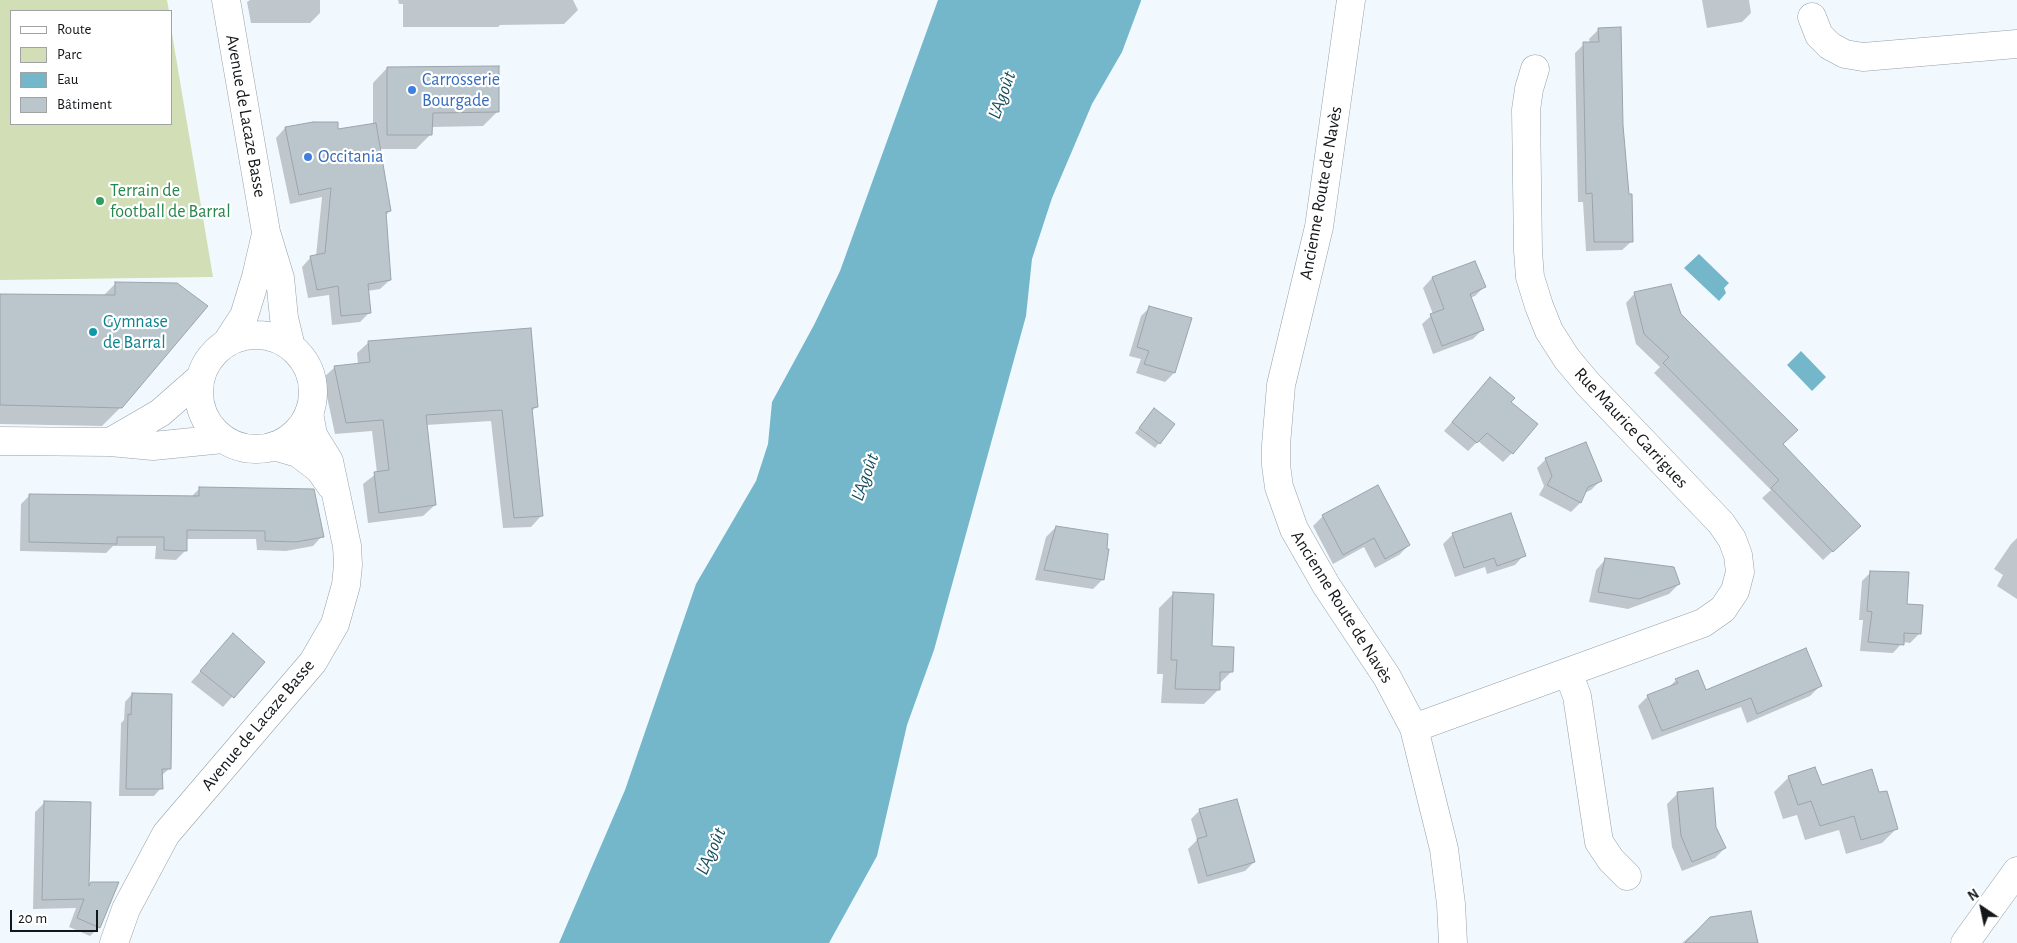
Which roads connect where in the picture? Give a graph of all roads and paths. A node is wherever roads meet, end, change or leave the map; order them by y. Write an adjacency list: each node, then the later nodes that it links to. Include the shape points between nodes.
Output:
1 (226, 0): 6 (street, Avenue de Lacaze Basse)
2 (1351, 0): 17 (street, Ancienne Route de Navès, via 1319,227 1281,385 1276,445 1279,487 1294,529 1326,585 1387,677)
3 (1812, 18): 4 (street, via 1819,35 1830,46 1845,54 1863,57)
4 (2017, 44)
5 (1535, 69): 16 (street, Rue Maurice Garrigues, via 1526,110 1528,251 1530,277 1549,331 1583,378 1721,523 1732,539 1740,572 1735,591 1723,608 1703,624)
6 (266, 232): 7 (street, via 244,316); 8 (street, Avenue de Lacaze Basse, via 280,278 284,318)
7 (227, 342): 8 (street, via 260,334 277,338); 9 (street, via 210,358)
8 (292, 347): 10 (street, via 304,360 311,377 313,395)
9 (200, 378): 11 (street, via 200,406 213,430); 13 (street, via 160,413)
10 (309, 413): 14 (street, via 289,439); 15 (street, Avenue de Lacaze Basse, via 313,435 329,461)
11 (224, 439): 13 (street, via 153,446); 14 (street, via 239,447 257,449)
12 (0, 441): 13 (street)
13 (110, 442)
14 (274, 446): 15 (street, Avenue de Lacaze Basse, via 298,453 319,469)
15 (335, 491): 20 (street, Avenue de Lacaze Basse, via 348,566 335,624 308,668 166,834 126,909)
16 (1568, 672): 17 (street, Rue Maurice Garrigues); 19 (street, via 1577,696 1599,842 1611,860)
17 (1414, 728): 21 (street, Ancienne Route de Navès, via 1444,849)
18 (2017, 871): 22 (street)
19 (1628, 876)
20 (114, 943)
21 (1453, 943)
22 (1965, 943)

